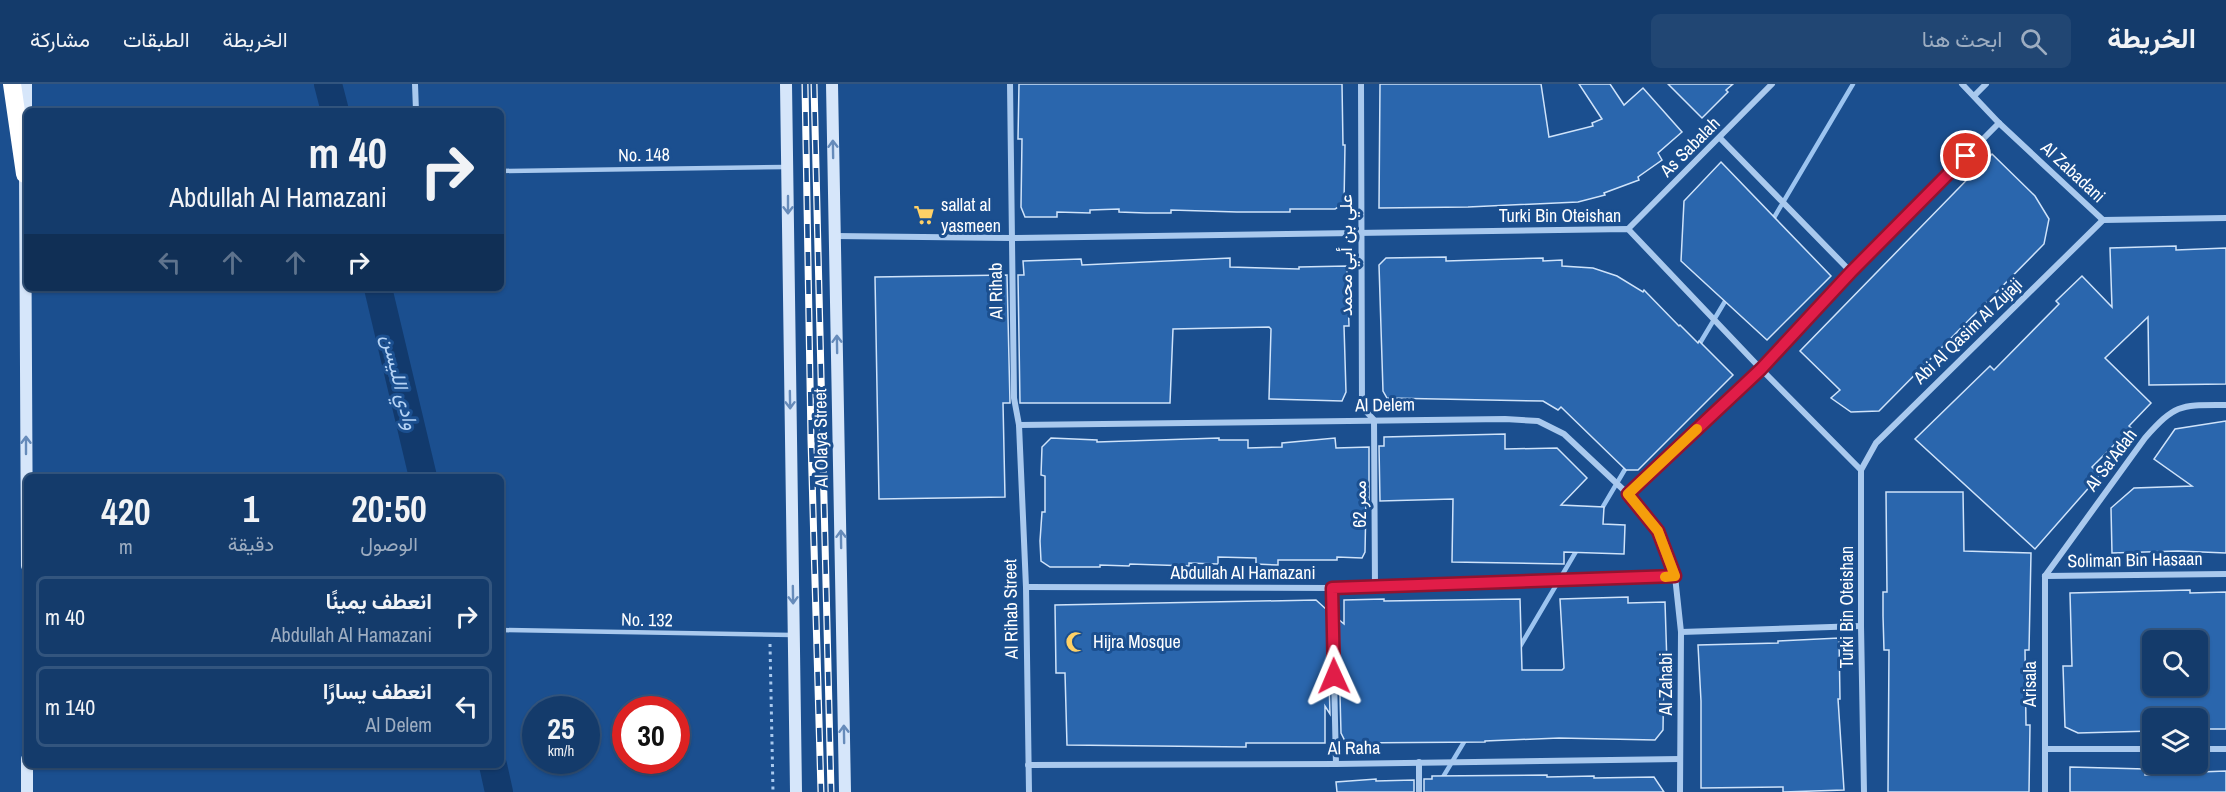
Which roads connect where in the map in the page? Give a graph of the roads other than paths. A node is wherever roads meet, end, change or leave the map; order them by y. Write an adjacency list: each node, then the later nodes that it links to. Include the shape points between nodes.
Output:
1 (12, 84): 16 (highway)
2 (26, 84): 12 (main road)
3 (415, 84): 13 (street)
4 (786, 84): 17 (main road, Al Olaya Street)
5 (832, 84): 23 (main road, Al Olaya Street, one-way to 5)
6 (1010, 84): 24 (street, Al Rihab)
7 (1361, 84): 22 (street, علي بن أبي محمد)
8 (1772, 84): 15 (street, As Sabalah)
9 (1962, 84): 11 (street, Al Zabadani)
10 (1986, 84): 11 (street)
11 (1974, 96): 14 (street, Al Zabadani)
12 (26, 108)
13 (416, 108)
14 (1999, 123): 20 (street, Al Zabadani); 25 (street)
15 (1720, 138): 21 (street, As Sabalah); 25 (street)
16 (24, 161)
17 (788, 167): 18 (lane, No. 148); 43 (main road, Al Olaya Street, one-way to 43)
18 (504, 171)
19 (2226, 218): 20 (street, Al Zabadani)
20 (2103, 220): 31 (street, Abi Al Qasim Al Zujaji, via 1876,443)
21 (1628, 229): 22 (street, Turki Bin Oteishan); 27 (street, Turki Bin Oteishan)
22 (1361, 232): 24 (street, Turki Bin Oteishan); 29 (street, علي بن أبي محمد, via 1362,407)
23 (835, 236): 24 (street, Turki Bin Oteishan); 55 (main road, Al Olaya Street, one-way to 23)
24 (1010, 238): 30 (street, Al Rihab, via 1014,399)
25 (1851, 272): 27 (street)
26 (26, 291): 32 (main road, one-way to 26)
27 (1761, 369): 31 (street, Turki Bin Oteishan); 33 (street)
28 (2226, 405): 36 (street, Al Sa'Adah, via 2184,405 2162,419)
29 (1374, 420): 30 (street, Al Delem); 33 (street, Al Delem, via 1538,421 1564,434); 38 (street, ممر 62)
30 (1019, 425): 37 (street, Al Rihab Street)
31 (1861, 470): 40 (street, Turki Bin Oteishan)
32 (27, 474)
33 (1628, 494): 35 (street, Al Delem, via 1658,531)
34 (2226, 574): 36 (street, Soliman Bin Hasaan)
35 (1675, 576): 38 (street, Abdullah Al Hamazani); 42 (street, Al Zahabi)
36 (2045, 576): 44 (street, Arisala)
37 (1026, 587): 39 (street, Abdullah Al Hamazani); 51 (street, Al Rihab Street)
38 (1376, 587): 39 (street, Abdullah Al Hamazani)
39 (1332, 588): 50 (street)
40 (1861, 626): 42 (street); 59 (street, Turki Bin Oteishan)
41 (504, 630): 43 (lane, No. 132)
42 (1681, 632): 48 (street, Al Zahabi)
43 (793, 635): 54 (main road, Al Olaya Street)
44 (2045, 749): 45 (street); 60 (street, Arisala)
45 (2142, 749)
46 (2208, 749): 47 (street)
47 (2226, 749)
48 (1680, 759): 49 (street, Al Raha); 58 (street, Al Zahabi)
49 (1419, 762): 50 (street, Al Raha); 57 (street)
50 (1336, 764): 51 (street, Al Raha)
51 (1028, 765): 56 (street, Al Rihab Street)
52 (27, 768): 53 (main road)
53 (27, 792)
54 (796, 792)
55 (845, 792)
56 (1029, 792)
57 (1419, 792)
58 (1680, 792)
59 (1864, 792)
60 (2045, 792)

